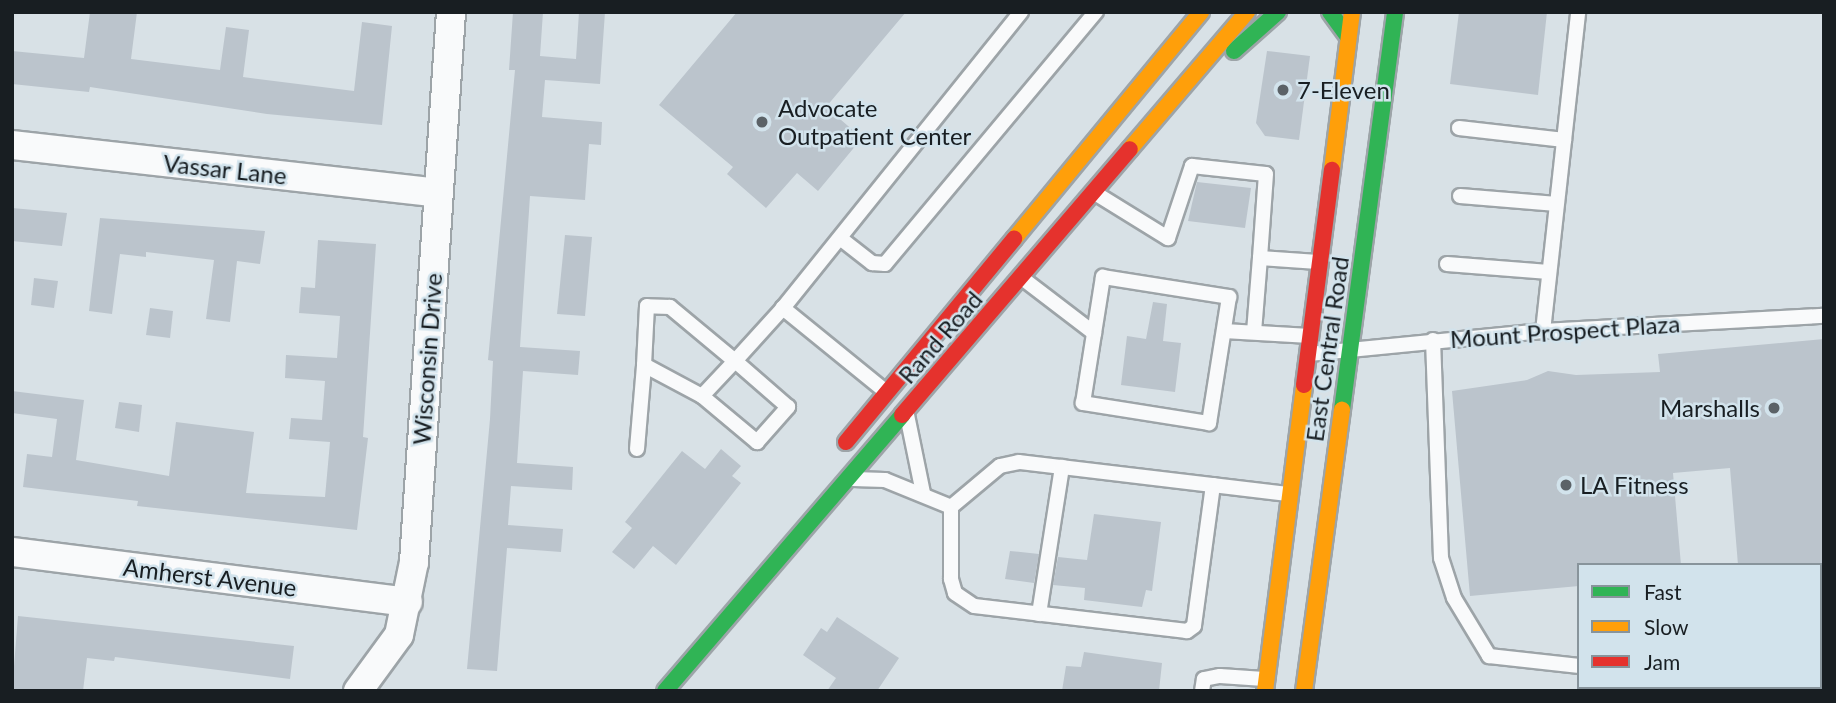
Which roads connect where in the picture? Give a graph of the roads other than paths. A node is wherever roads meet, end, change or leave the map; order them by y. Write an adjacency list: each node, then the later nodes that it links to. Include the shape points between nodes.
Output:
1 (451, 12): 16 (street, Wisconsin Drive)
2 (1021, 12): 20 (lane)
3 (1096, 12): 20 (lane, via 885,264 872,263)
4 (1201, 12): 38 (main road, Rand Road)
5 (1247, 12): 12 (main road, Rand Road)
6 (1278, 12): 12 (main road)
7 (1330, 12): 11 (main road)
8 (1352, 12): 11 (main road, East Central Road)
9 (1395, 12): 34 (main road, East Central Road)
10 (1578, 12): 14 (lane)
11 (1348, 37): 22 (main road, East Central Road)
12 (1150, 128): 17 (main road, Rand Road)
13 (1459, 128): 14 (lane)
14 (1564, 140): 19 (lane)
15 (12, 145): 16 (street, Vassar Lane)
16 (438, 193): 50 (street, Wisconsin Drive)
17 (1095, 193): 21 (lane, via 1168,238 1192,166 1266,174); 25 (main road, Rand Road)
18 (1460, 196): 19 (lane)
19 (1557, 204): 24 (lane)
20 (839, 238): 26 (lane)
21 (1260, 258): 22 (lane); 30 (lane)
22 (1320, 262): 32 (main road, East Central Road)
23 (1447, 264): 24 (lane)
24 (1549, 272): 29 (lane)
25 (1022, 278): 31 (lane); 40 (main road, Rand Road)
26 (783, 308): 36 (lane); 38 (lane)
27 (1824, 316): 29 (lane, Mount Prospect Plaza)
28 (1224, 331): 30 (lane); 31 (lane, via 1229,298 1103,277); 31 (lane, via 1209,423 1083,403)
29 (1543, 331): 33 (lane, Mount Prospect Plaza)
30 (1254, 332): 32 (lane)
31 (1094, 333)
32 (1310, 337): 35 (main road, East Central Road)
33 (1433, 340): 34 (lane, Mount Prospect Plaza); 52 (lane, via 1441,558 1454,598 1489,656)
34 (1350, 348): 35 (lane, Mount Prospect Plaza); 57 (main road, East Central Road)
35 (1308, 354): 47 (main road, East Central Road)
36 (735, 361): 37 (lane, via 670,307 647,306); 39 (lane); 39 (lane, via 788,407 757,442)
37 (644, 365): 39 (lane); 41 (lane)
38 (886, 392): 40 (lane); 42 (main road, Rand Road)
39 (702, 396)
40 (906, 411): 44 (main road, Rand Road); 46 (lane)
41 (637, 449)
42 (838, 452)
43 (1062, 467): 45 (lane); 48 (lane, via 1019,462 1000,466); 51 (lane)
44 (847, 478): 46 (lane, via 885,480); 55 (main road, Rand Road)
45 (1213, 485): 47 (lane); 51 (lane, via 1194,626 1187,631)
46 (923, 493): 48 (lane)
47 (1290, 494): 53 (main road, East Central Road)
48 (951, 507): 51 (lane, via 955,593 974,606)
49 (12, 552): 50 (street, Amherst Avenue)
50 (408, 602): 54 (street, Wisconsin Drive, via 389,653)
51 (1039, 614)
52 (1577, 666)
53 (1266, 685): 56 (lane, via 1220,676 1204,679)
54 (358, 691)
55 (665, 691)
56 (1202, 691)
57 (1304, 691)

